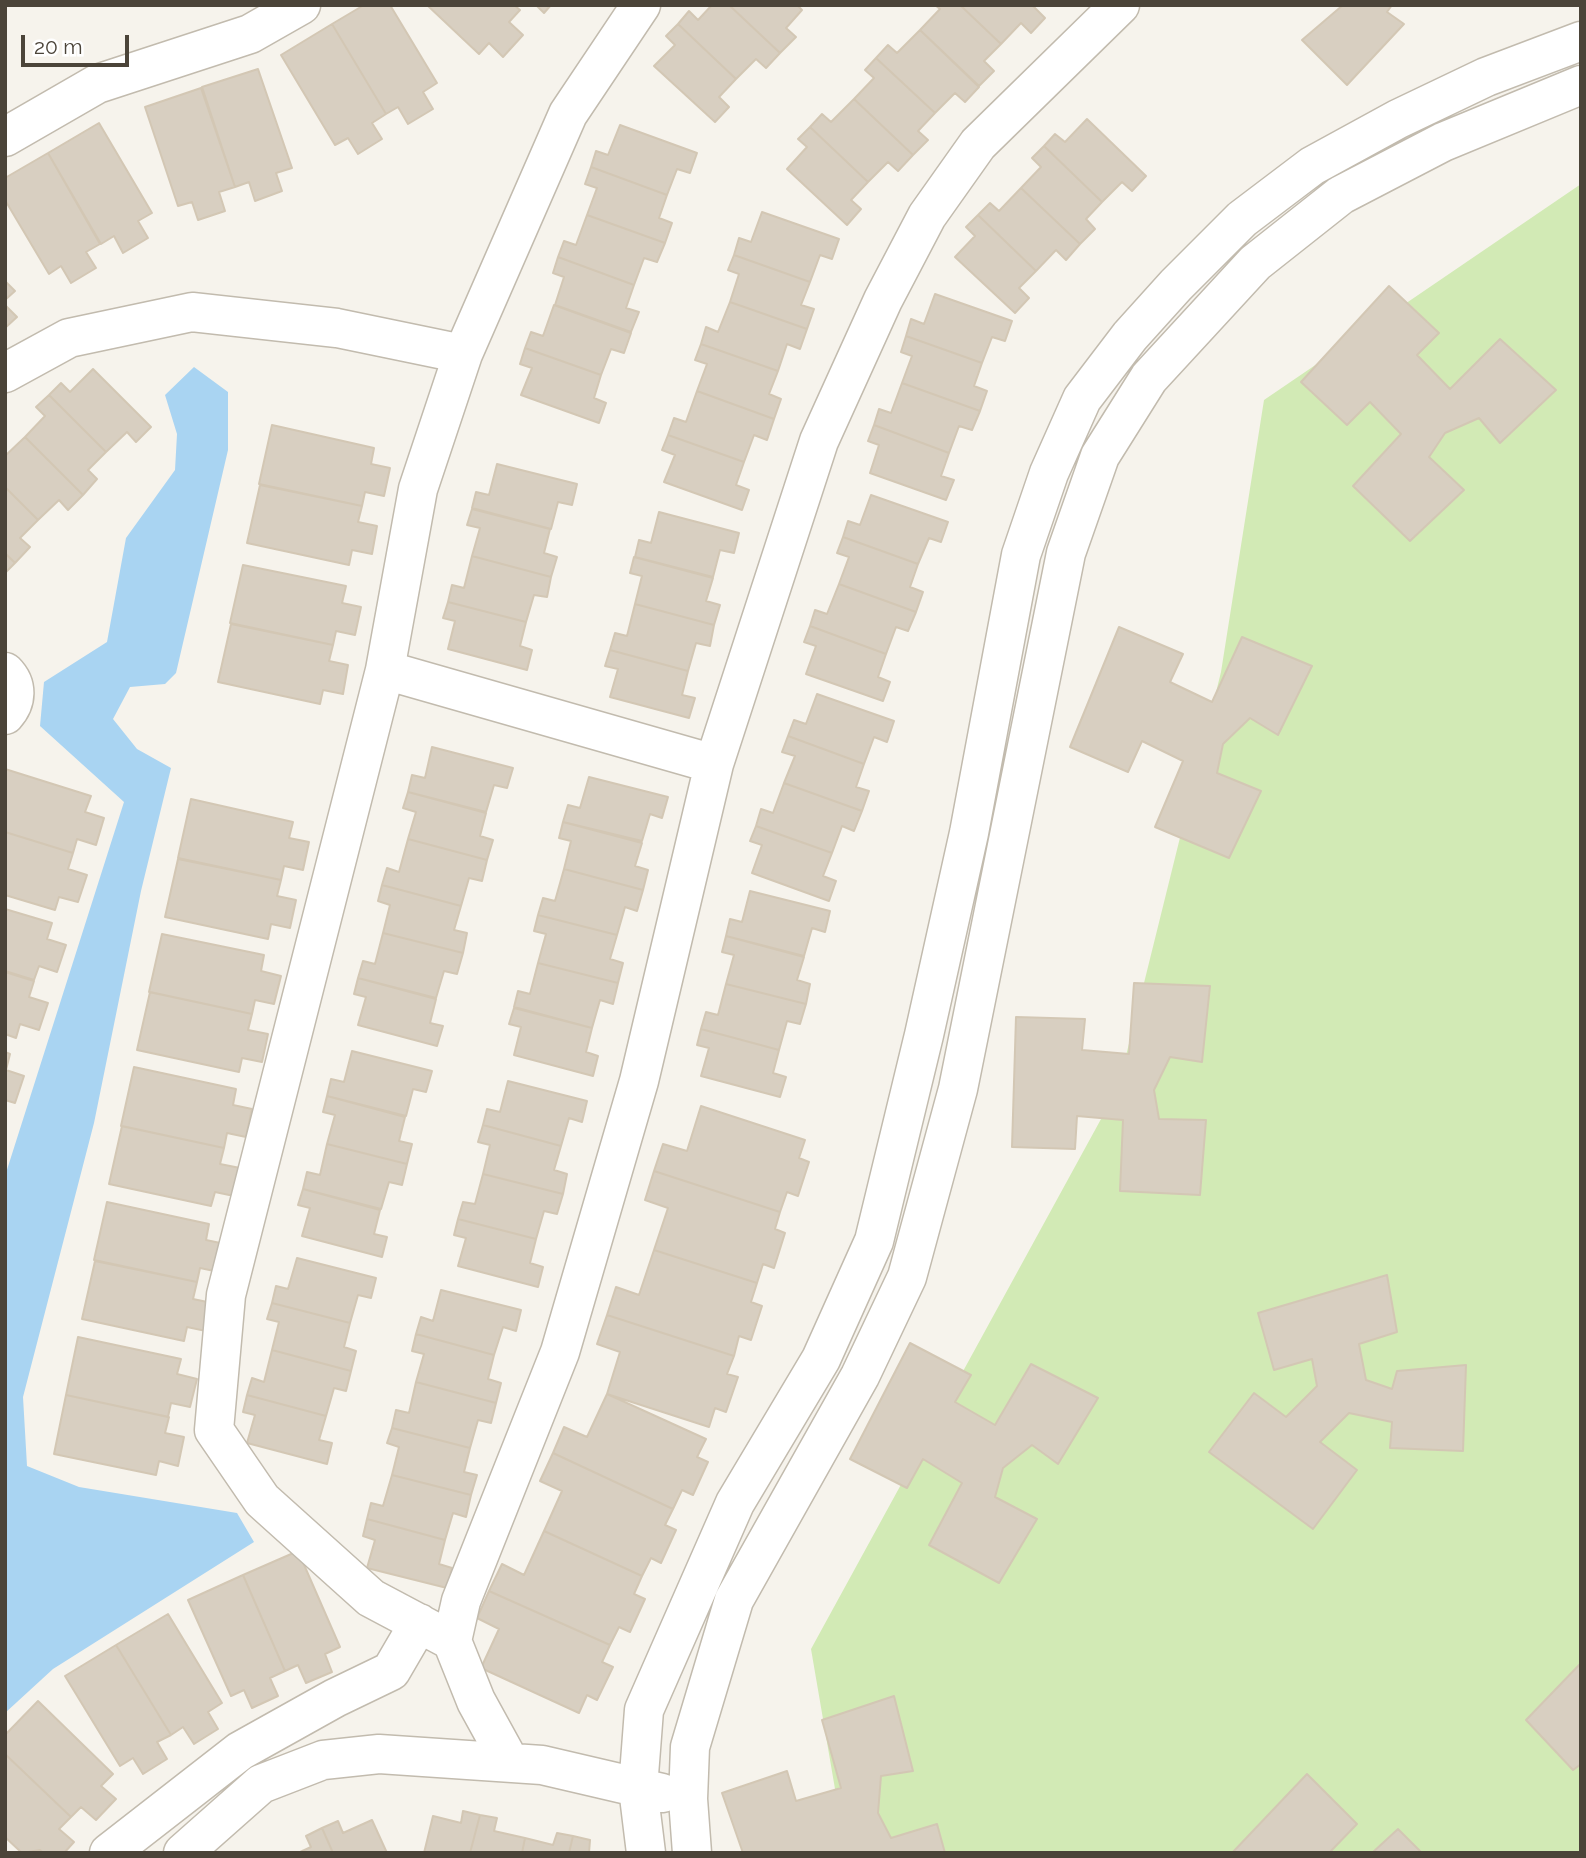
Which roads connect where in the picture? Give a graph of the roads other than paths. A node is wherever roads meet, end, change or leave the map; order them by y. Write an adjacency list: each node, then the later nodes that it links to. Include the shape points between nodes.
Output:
1 (300, 5): 6 (street, via 250,34 97,84)
2 (641, 5): 7 (street, via 568,114)
3 (1120, 5): 12 (street, via 978,144 927,216 819,441)
4 (1581, 41): 16 (street, via 1486,78 1312,166 1242,219 1185,276 1082,399 1049,473 1021,555 969,833 874,1241 821,1359 735,1503 679,1626 644,1710)
5 (1581, 85): 17 (street, via 1443,142 1341,195 1246,272 1149,378 1100,456 1066,553 958,1089 907,1278 860,1376 734,1600 690,1747)
6 (5, 137)
7 (463, 354): 8 (street, via 337,328 192,312 69,338); 9 (street, via 418,489)
8 (5, 373)
9 (385, 670): 12 (street); 13 (street, via 226,1295 214,1430 262,1500 371,1598)
10 (5, 672): 11 (street, via 15,695)
11 (5, 715)
12 (714, 764): 14 (street, via 639,1081 559,1352 461,1601)
13 (419, 1623): 14 (street); 18 (street, via 391,1671 240,1751)
14 (452, 1642): 15 (street, via 476,1701)
15 (509, 1762): 16 (street, via 542,1765); 19 (street, via 379,1754 323,1760 261,1784)
16 (638, 1788): 17 (street); 20 (street)
17 (688, 1799): 21 (street)
18 (108, 1853)
19 (183, 1853)
20 (646, 1853)
21 (692, 1853)

